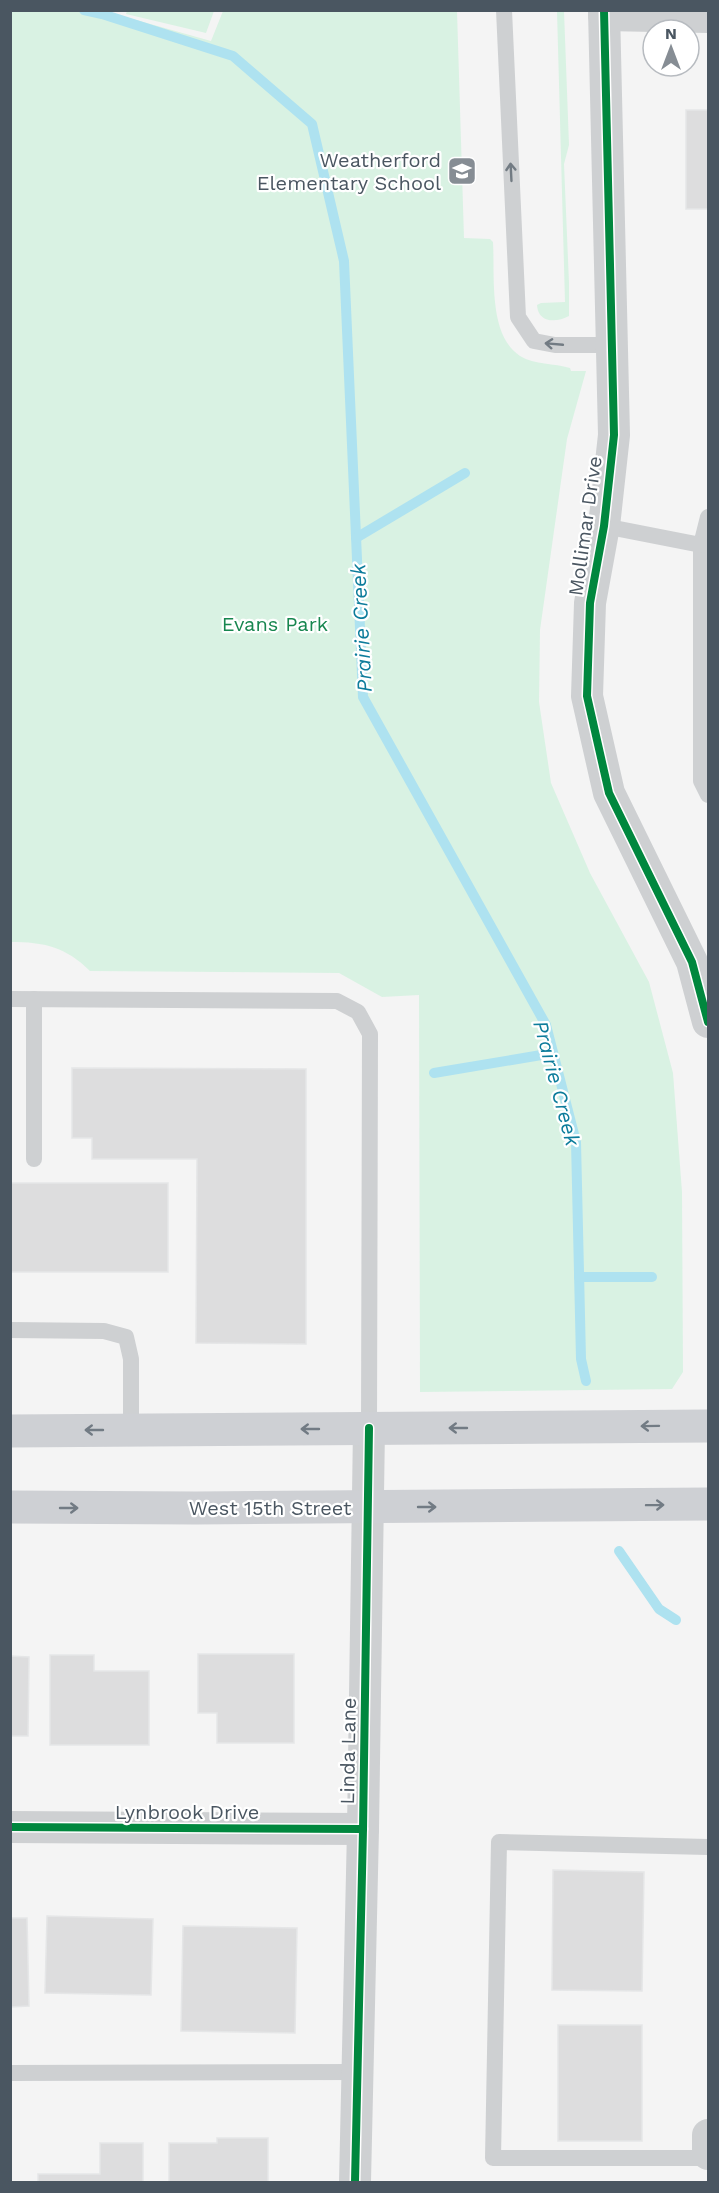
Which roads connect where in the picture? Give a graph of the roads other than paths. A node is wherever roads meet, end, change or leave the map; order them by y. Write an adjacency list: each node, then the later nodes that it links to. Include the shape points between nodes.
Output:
1 (504, 10): 4 (lane, one-way to 1, via 534,341 518,317)
2 (604, 13): 3 (street); 4 (street, Mollimar Drive)
3 (708, 17)
4 (612, 345): 6 (street, Mollimar Drive, via 614,435)
5 (708, 517): 7 (lane)
6 (604, 526): 7 (lane); 11 (street, Mollimar Drive, via 590,603 587,696 609,793 692,962)
7 (701, 545): 8 (lane, via 701,782)
8 (708, 795)
9 (10, 999): 10 (lane)
10 (34, 999): 12 (lane); 15 (lane, via 337,1001 358,1012 370,1034)
11 (708, 1022)
12 (34, 1159)
13 (10, 1330): 16 (lane, via 104,1331 126,1337)
14 (708, 1426): 15 (main road, one-way to 15)
15 (369, 1428): 16 (main road, one-way to 16); 19 (street, Linda Lane)
16 (131, 1430): 17 (main road, one-way to 17)
17 (10, 1431)
18 (708, 1504): 19 (main road, West 15th Street, one-way to 18)
19 (369, 1507): 20 (main road, West 15th Street, one-way to 19); 22 (street, Linda Lane)
20 (10, 1508)
21 (10, 1827): 22 (street, Lynbrook Drive)
22 (363, 1829): 24 (street, Linda Lane)
23 (708, 1847): 27 (lane, via 499,1842 493,2158)
24 (357, 2072): 25 (lane); 28 (street, Linda Lane)
25 (10, 2073)
26 (708, 2135): 27 (street)
27 (708, 2156)
28 (355, 2182)

